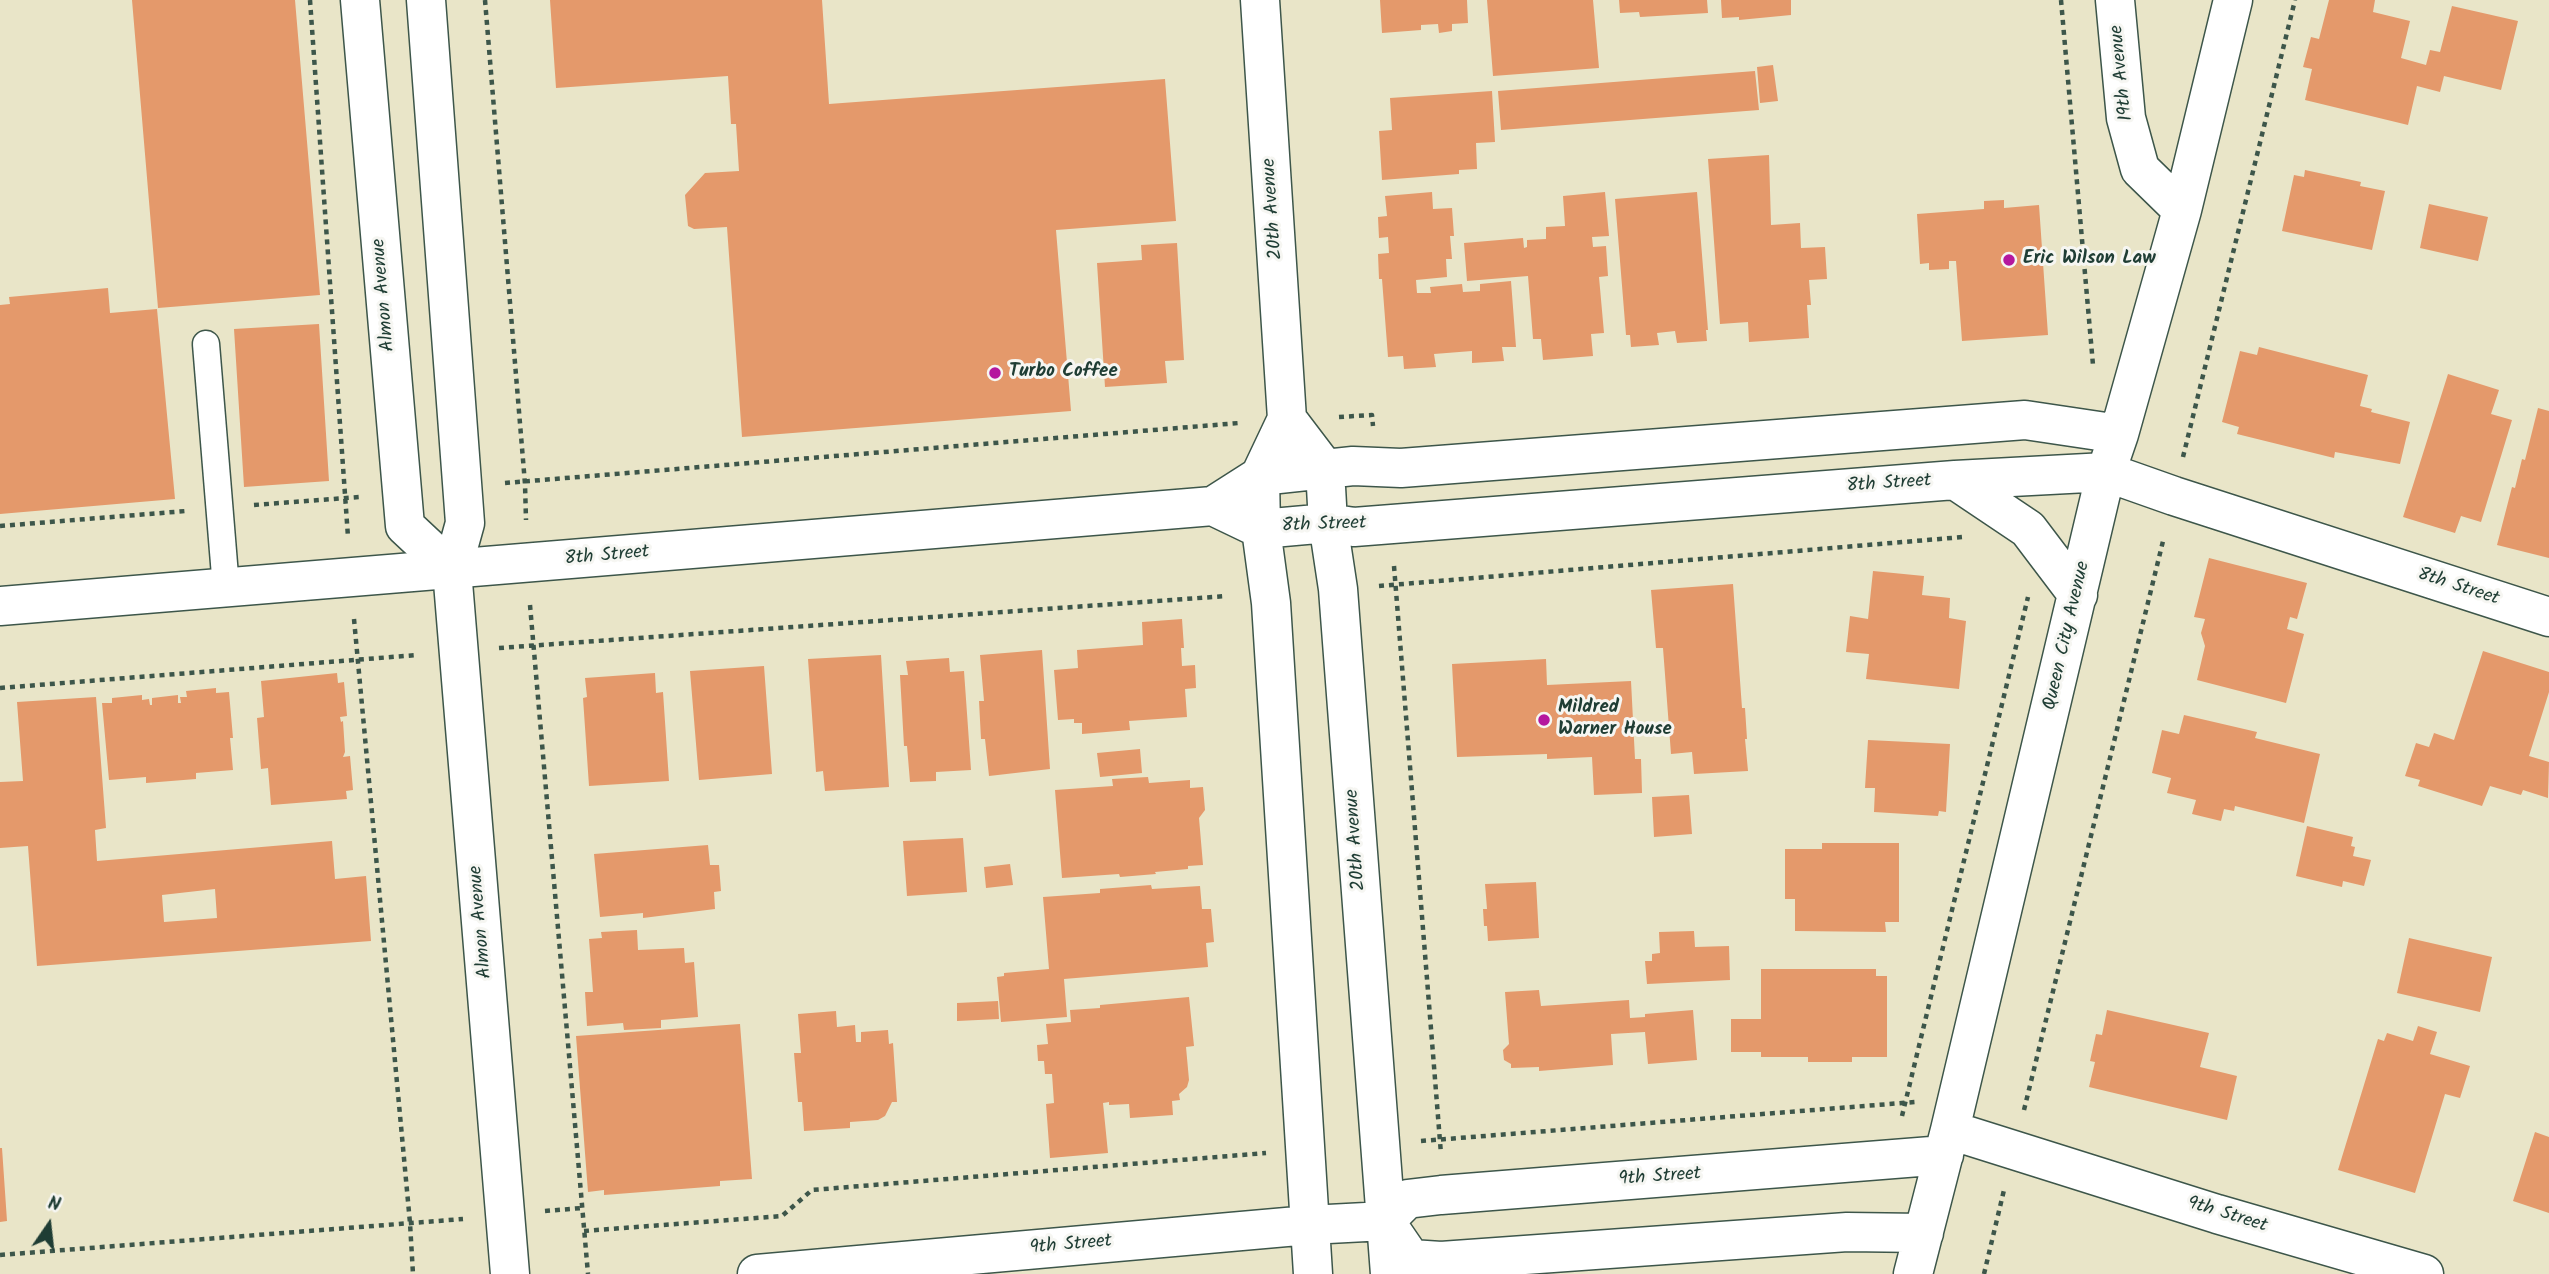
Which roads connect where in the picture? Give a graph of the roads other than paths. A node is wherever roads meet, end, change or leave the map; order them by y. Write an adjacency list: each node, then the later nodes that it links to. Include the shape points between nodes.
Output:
1 (360, 0): 17 (street, Almon Avenue, via 405,526)
2 (426, 0): 17 (street, Almon Avenue, via 465,523)
3 (1260, 0): 8 (street, 20th Avenue)
4 (2115, 0): 6 (street, 19th Avenue, via 2126,118 2140,169)
5 (2233, 0): 6 (street, Queen City Avenue)
6 (2182, 210): 9 (street, Queen City Avenue)
7 (206, 344): 18 (lane)
8 (1287, 419): 10 (street); 12 (street, 20th Avenue)
9 (2119, 434): 10 (street, 8th Street, via 2025,420 1401,468); 11 (street, Queen City Avenue)
10 (1325, 469): 12 (street, 8th Street); 15 (street, 20th Avenue)
11 (2106, 472): 13 (street, 8th Street); 19 (street, Queen City Avenue); 21 (street, 8th Street)
12 (1260, 476): 14 (street, 8th Street); 16 (street, 20th Avenue)
13 (1955, 480): 15 (street, 8th Street, via 1354,527); 19 (street, 8th Street, via 2028,529)
14 (1213, 506): 16 (street, 8th Street); 17 (street, 8th Street)
15 (1328, 523): 16 (street, 8th Street); 23 (street, 20th Avenue, via 1338,589)
16 (1261, 529): 24 (street, 20th Avenue, via 1270,593)
17 (452, 570): 18 (street, 8th Street); 26 (street, Almon Avenue)
18 (226, 588): 20 (street, 8th Street)
19 (2078, 594): 22 (street, Queen City Avenue)
20 (0, 606)
21 (2549, 617)
22 (1947, 1142): 23 (street, 9th Street, via 1407,1199); 25 (street, Queen City Avenue); 31 (street, 9th Street, via 2014,1149)
23 (1385, 1221): 24 (street, 9th Street); 25 (street, via 1411,1259 1441,1261 1847,1232); 29 (street, 20th Avenue)
24 (1309, 1225): 27 (street, 9th Street); 28 (street, 20th Avenue)
25 (1924, 1233): 30 (street, Queen City Avenue)
26 (510, 1274)
27 (757, 1274)
28 (1313, 1274)
29 (1390, 1274)
30 (1913, 1274)
31 (2424, 1274)

